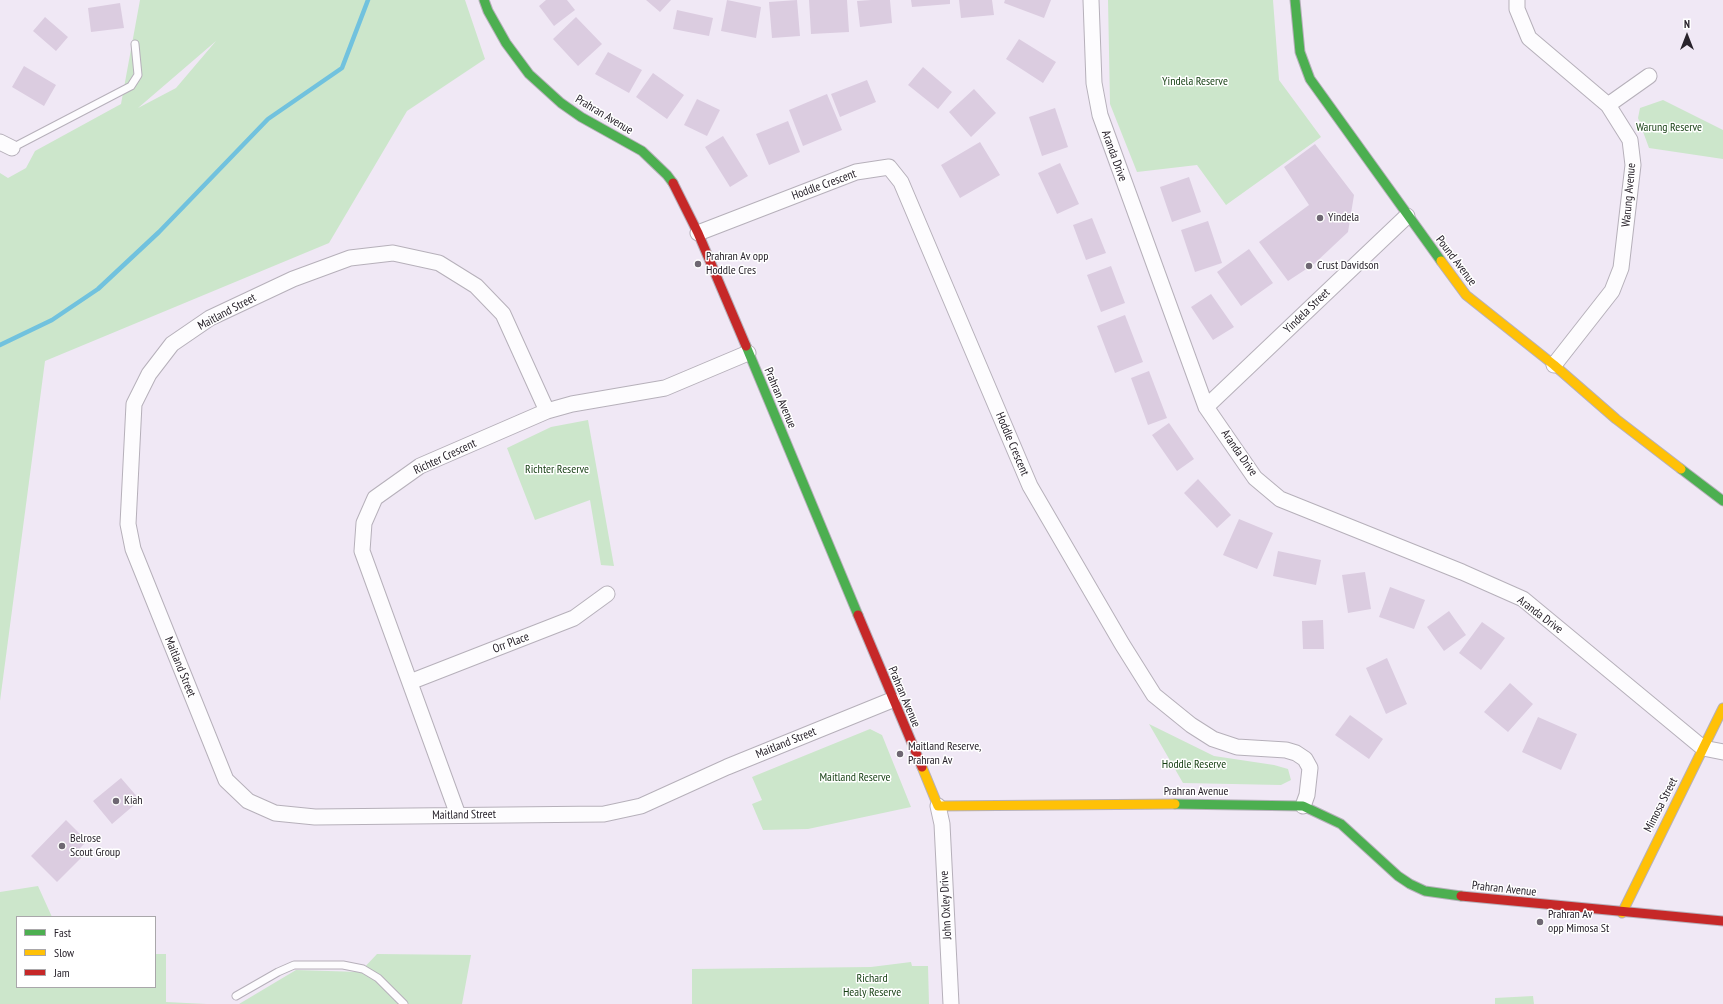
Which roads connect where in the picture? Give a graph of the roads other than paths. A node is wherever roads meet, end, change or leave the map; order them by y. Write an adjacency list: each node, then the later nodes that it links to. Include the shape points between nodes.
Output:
1 (484, 0): 10 (street, Prahran Avenue, via 506,43 529,74 581,117 642,151 658,164 677,189)
2 (1091, 0): 13 (street, Aranda Drive, via 1094,83 1100,115)
3 (1295, 0): 9 (street, Pound Avenue, via 1300,52 1310,79)
4 (1517, 0): 7 (street, Warung Avenue, via 1517,9 1529,38)
5 (135, 44): 8 (lane, via 138,75 132,86)
6 (1649, 76): 7 (street)
7 (1608, 105): 12 (street, Warung Avenue, via 1630,140 1633,165 1621,268 1612,291)
8 (6, 145)
9 (1407, 216): 12 (street, Pound Avenue, via 1466,295); 13 (street, Yindela Street)
10 (698, 233): 11 (street, Prahran Avenue); 23 (street, Hoddle Crescent, via 856,172 889,167 901,182 1030,486 1154,695 1190,725 1213,739 1237,747 1296,753 1310,768)
11 (748, 353): 14 (street, Richter Crescent, via 665,388 572,404); 18 (street, Prahran Avenue)
12 (1554, 365): 15 (street, Pound Avenue, via 1616,419)
13 (1206, 407): 20 (street, Aranda Drive, via 1255,478 1280,499 1462,572 1523,600)
14 (547, 411): 17 (street, Richter Crescent, via 420,466 375,498 364,523 362,551); 24 (street, Maitland Street, via 503,314 476,286 439,263 393,253 350,258 293,279 210,318 172,344 149,374 134,404 128,524 133,549 226,780 248,801 275,813 315,817)
15 (1723, 501)
16 (607, 594): 17 (street, Orr Place, via 574,618)
17 (410, 682): 24 (street, Richter Crescent)
18 (892, 700): 22 (street, Prahran Avenue); 24 (street, Maitland Street, via 727,767 641,806 604,814)
19 (1723, 708): 20 (street, Mimosa Street)
20 (1703, 748): 21 (street, Aranda Drive); 25 (street, Mimosa Street)
21 (1723, 752)
22 (938, 806): 23 (street, Prahran Avenue); 29 (street, John Oxley Drive, via 942,824)
23 (1303, 806): 25 (street, Prahran Avenue, via 1341,824 1398,876 1425,890 1489,900)
24 (458, 815)
25 (1622, 913): 26 (street, Prahran Avenue)
26 (1723, 920)
27 (236, 996): 28 (lane, via 294,965 343,965 363,969 378,978)
28 (404, 1004)
29 (951, 1004)

